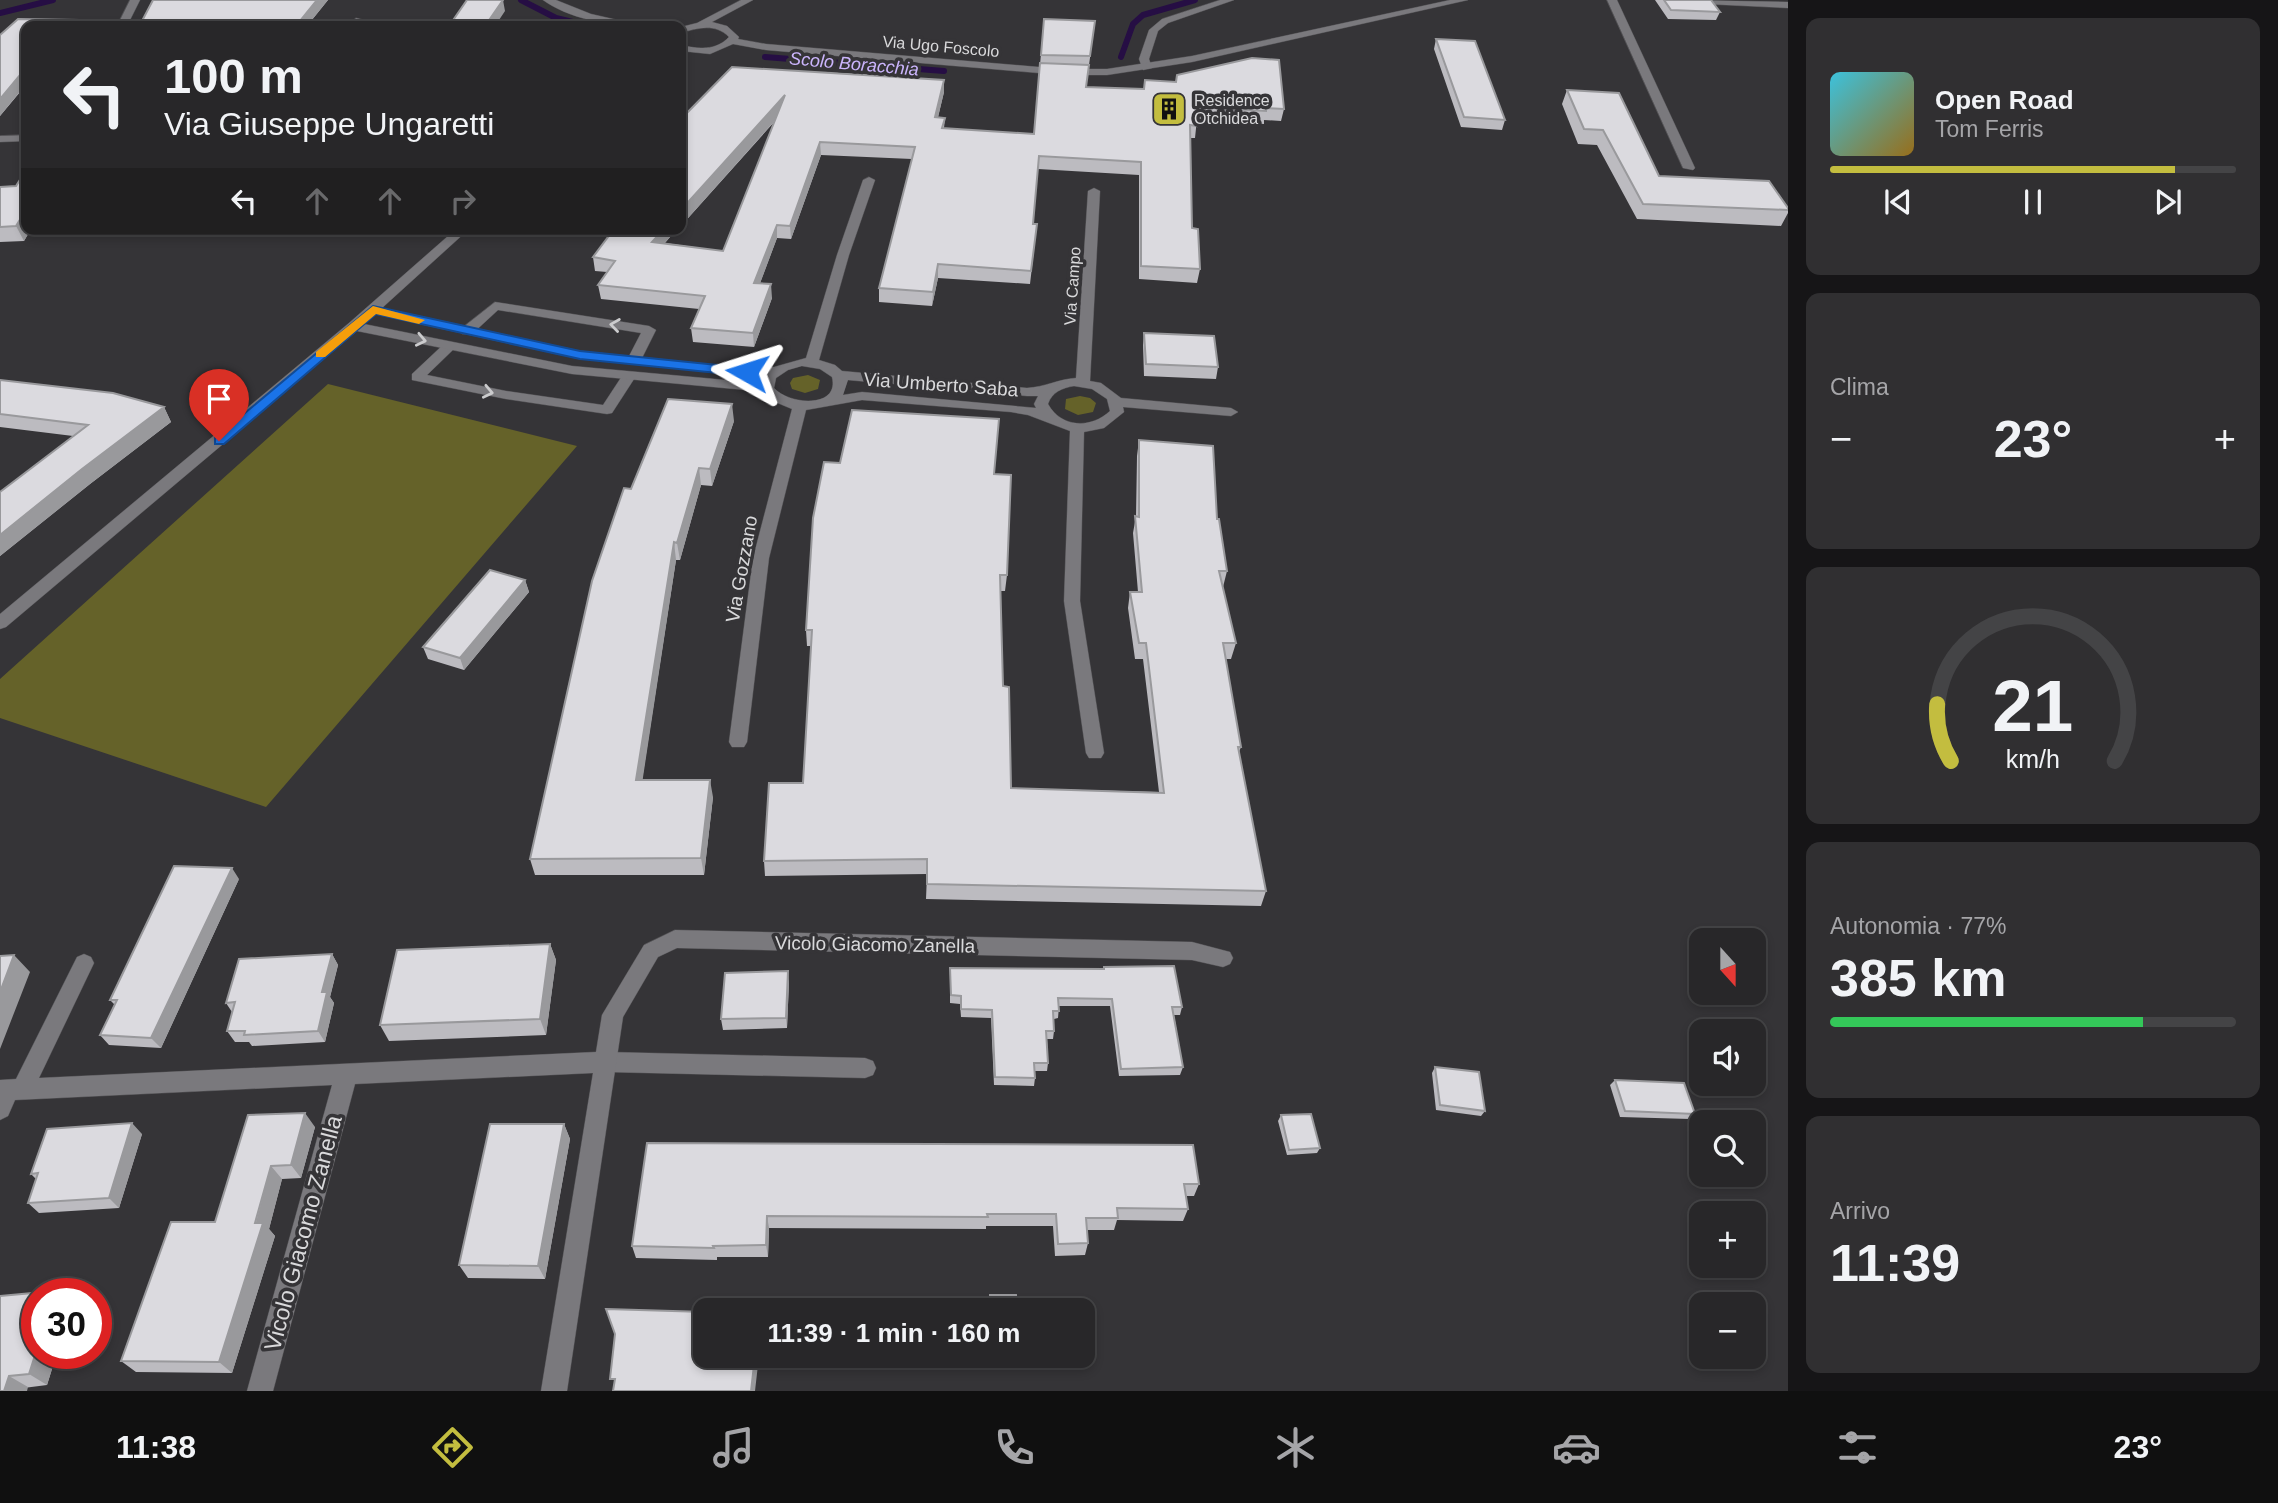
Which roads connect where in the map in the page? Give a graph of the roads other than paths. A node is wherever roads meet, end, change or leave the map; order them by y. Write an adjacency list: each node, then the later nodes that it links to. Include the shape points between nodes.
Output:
1 (135, 0): 9 (street)
2 (548, 0): 10 (street)
3 (1229, 0): 15 (street, via 1165,21 1154,30 1144,60)
4 (1463, 0): 15 (street, Via Ugo Foscolo)
5 (1612, 0): 18 (street)
6 (1683, 0): 8 (street)
7 (751, 3): 11 (street); 13 (street, via 730,24)
8 (1788, 5)
9 (124, 21)
10 (614, 21)
11 (696, 26): 12 (street, Via Ugo Foscolo); 13 (street, Via Ugo Foscolo, via 715,26)
12 (686, 29)
13 (731, 36): 14 (street, Via Ugo Foscolo, via 712,50); 15 (street, Via Ugo Foscolo, via 766,47 1062,72)
14 (686, 49)
15 (1147, 68)
16 (21, 138): 17 (street)
17 (0, 139)
18 (1689, 168)
19 (869, 180): 27 (street)
20 (1094, 191): 31 (street, Via Campo)
21 (456, 235): 22 (street)
22 (373, 310): 23 (street); 24 (street)
23 (354, 326): 25 (street, one-way to 25); 40 (street)
24 (467, 331): 26 (street, via 580,355); 26 (street, one-way to 24, via 649,330 495,306)
25 (450, 346): 30 (street, via 572,370); 30 (street, one-way to 30, via 417,377 607,410)
26 (634, 360): 28 (street)
27 (811, 362): 28 (street); 29 (street)
28 (776, 371): 33 (street, via 767,382)
29 (839, 375): 32 (street, Via Umberto Saba); 34 (street, via 842,386)
30 (629, 376): 33 (street, via 748,386)
31 (1083, 383): 32 (street); 35 (street, via 1106,391)
32 (1048, 391): 38 (street, via 1041,404)
33 (770, 394): 36 (street)
34 (827, 401): 36 (street); 38 (street, Via Umberto Saba, via 862,396 1011,408)
35 (1116, 401): 37 (street); 39 (street, via 1117,412 1103,425)
36 (800, 406): 41 (street, Via Gozzano, via 761,558)
37 (1231, 412)
38 (1050, 418): 39 (street)
39 (1077, 428): 42 (street, via 1072,601)
40 (0, 623)
41 (738, 742)
42 (1095, 753)
43 (1223, 958): 45 (street, Vicolo Giacomo Zanella, via 1192,951 675,939 651,951 613,1015)
44 (84, 964): 48 (street)
45 (607, 1062): 46 (street); 47 (street); 50 (street, Vicolo Giacomo Zanella)
46 (865, 1068)
47 (346, 1075): 48 (street); 49 (street, Vicolo Giacomo Zanella)
48 (8, 1094)
49 (260, 1391)
50 (554, 1391)

